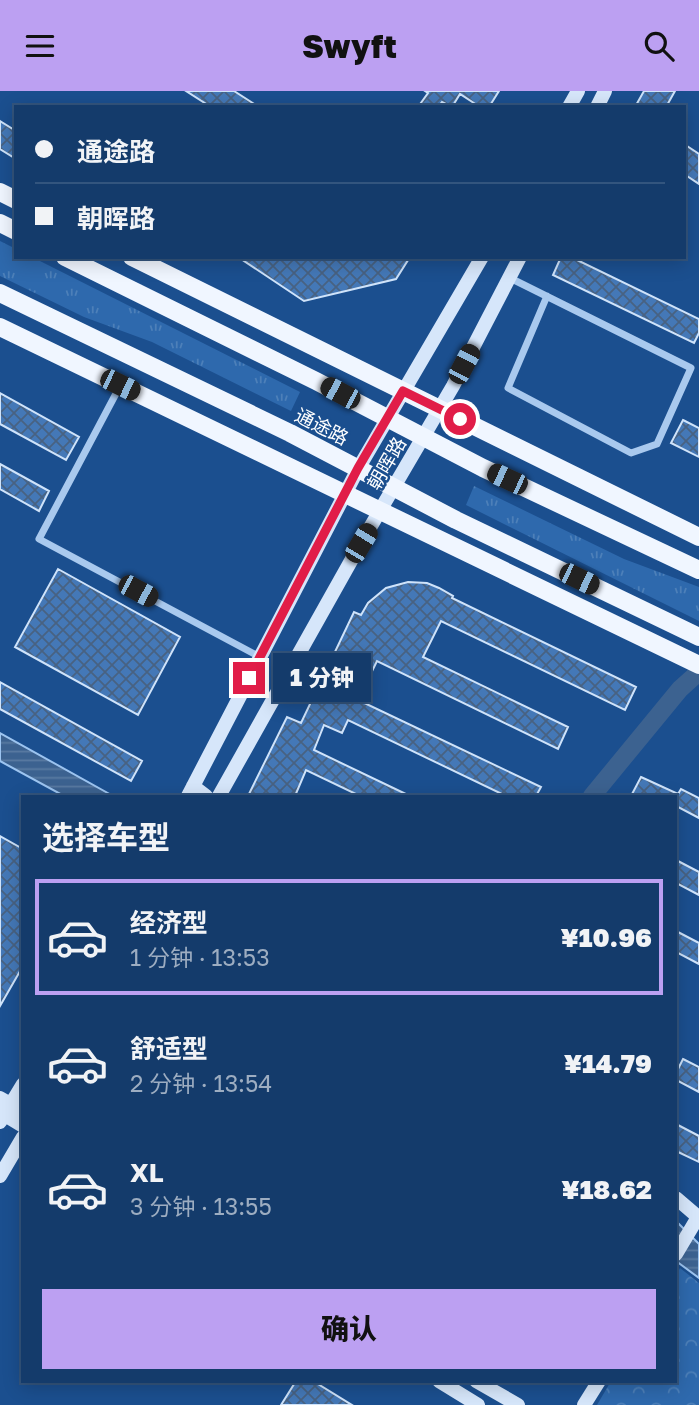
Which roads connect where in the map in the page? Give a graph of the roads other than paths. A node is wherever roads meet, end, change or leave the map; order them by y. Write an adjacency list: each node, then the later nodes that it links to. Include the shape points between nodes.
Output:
1 (69, 259): 12 (main road, 通途路)
2 (136, 259): 10 (main road)
3 (481, 259): 10 (main road, 朝晖路)
4 (519, 259): 5 (main road, 朝晖路)
5 (509, 278): 7 (street); 11 (main road, 朝晖路)
6 (0, 293): 14 (main road, 通途路)
7 (547, 296): 7 (street, via 691,368 657,444 631,453 508,388)
8 (0, 327): 9 (main road)
9 (120, 385): 16 (main road); 21 (street, via 39,539)
10 (403, 391): 11 (main road); 12 (main road, 朝晖路)
11 (440, 409): 13 (main road, 朝晖路); 18 (main road)
12 (386, 418): 13 (main road, 通途路); 14 (main road, 朝晖路)
13 (424, 436): 15 (main road, 朝晖路); 19 (main road, 通途路)
14 (358, 468): 15 (main road, 通途路); 16 (main road, 朝晖路)
15 (394, 488): 17 (main road, 朝晖路); 20 (main road, 通途路)
16 (345, 494): 17 (main road); 21 (main road, 朝晖路)
17 (380, 511): 22 (main road); 24 (main road, 朝晖路)
18 (699, 537)
19 (699, 570)
20 (699, 637)
21 (260, 657): 23 (main road, 朝晖路)
22 (699, 664)
23 (191, 791)
24 (220, 795)
25 (21, 1087): 26 (main road)
26 (6, 1110): 27 (main road)
27 (21, 1124)
28 (21, 1140): 29 (main road)
29 (0, 1176)
30 (677, 1199): 31 (main road, via 698,1217)
31 (677, 1252)
32 (442, 1383): 35 (main road)
33 (480, 1383): 36 (main road)
34 (598, 1383): 37 (main road)
35 (478, 1405)
36 (518, 1405)
37 (584, 1405)

